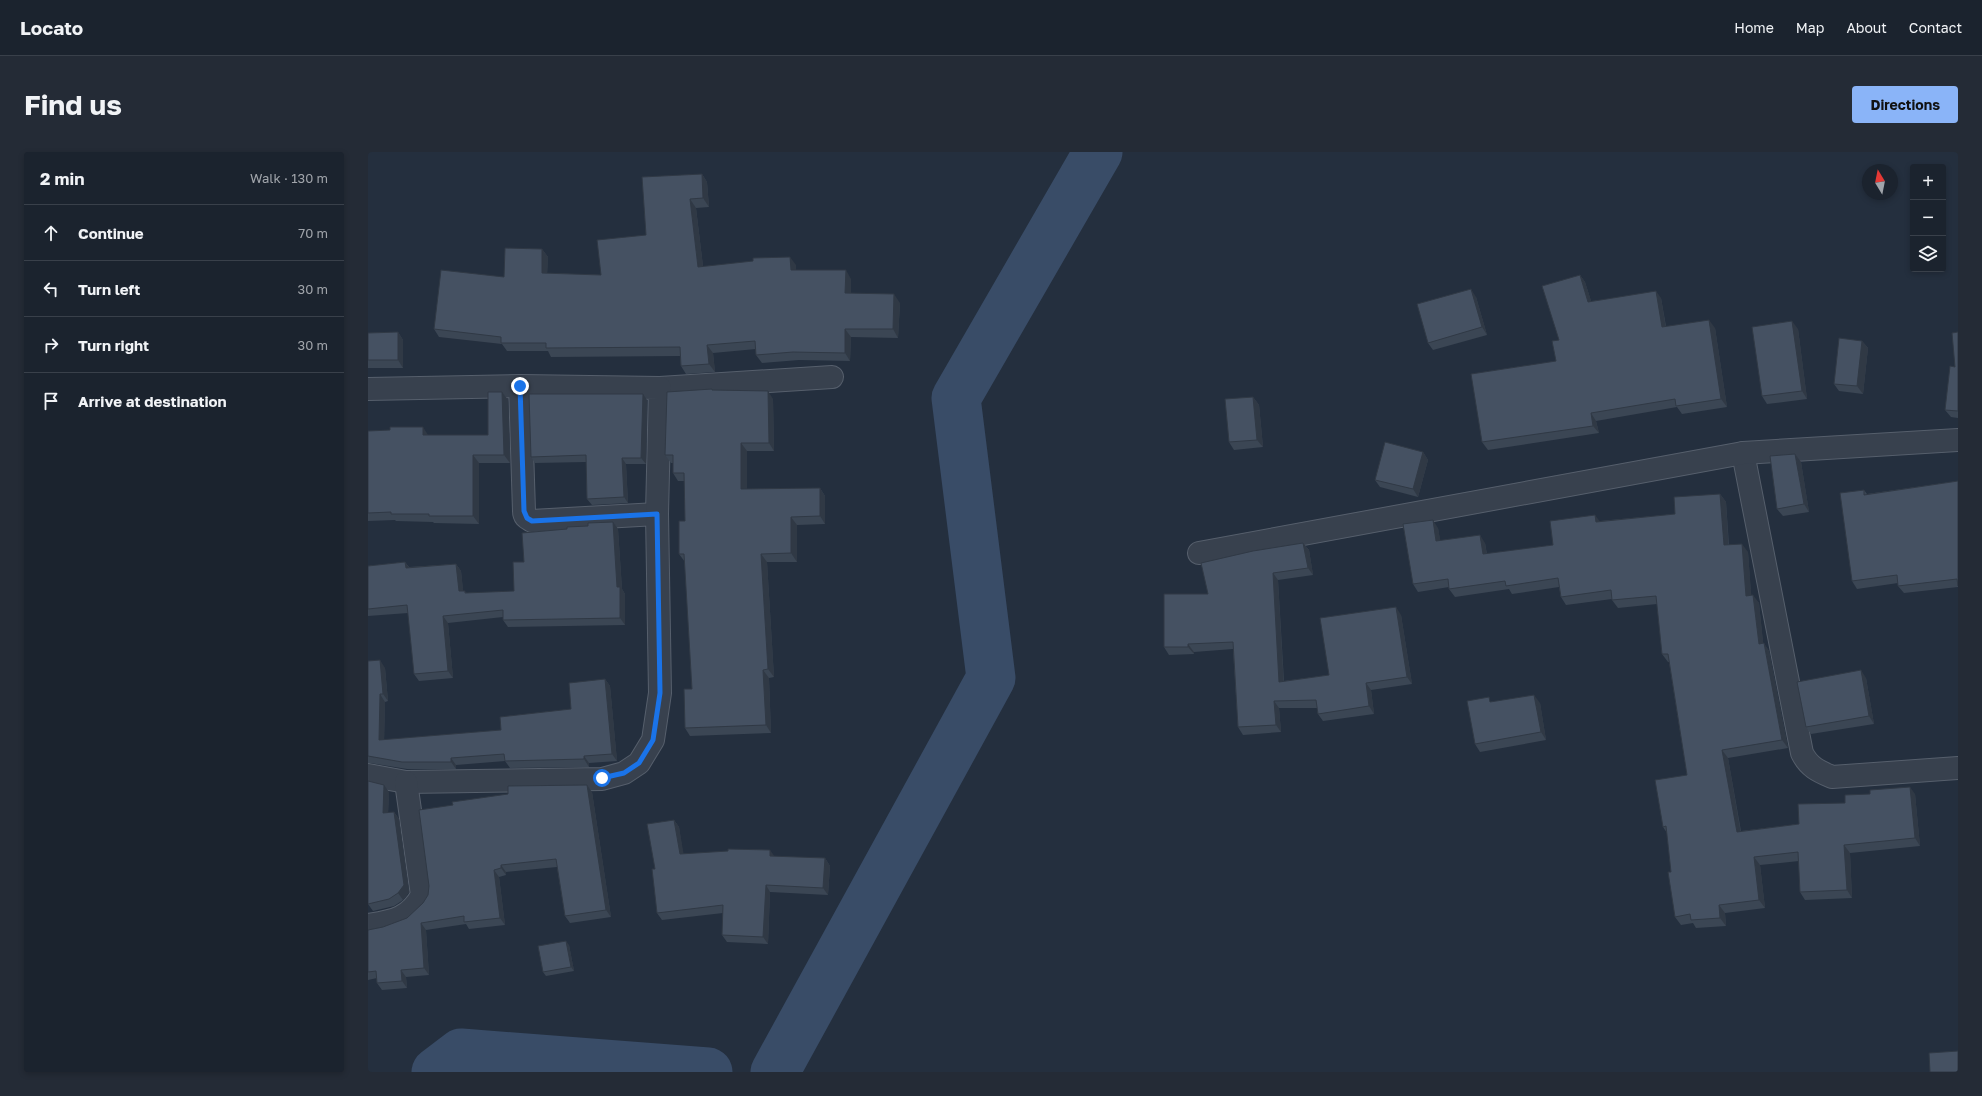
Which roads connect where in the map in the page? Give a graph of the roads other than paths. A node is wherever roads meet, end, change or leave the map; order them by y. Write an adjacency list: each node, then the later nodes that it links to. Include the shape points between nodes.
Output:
1 (832, 377): 3 (street)
2 (520, 386): 3 (street); 4 (street); 7 (street, via 524,511 527,518 532,521)
3 (660, 388): 7 (street)
4 (368, 390)
5 (1958, 440): 6 (street)
6 (1743, 453): 8 (street); 9 (street, via 1802,753 1807,764 1832,777)
7 (657, 514): 11 (street, via 660,693 653,740 639,763 624,773 602,778)
8 (1199, 553)
9 (1958, 768)
10 (368, 776): 11 (street)
11 (406, 782): 12 (street, via 422,895 417,904 400,918)
12 (368, 925)

